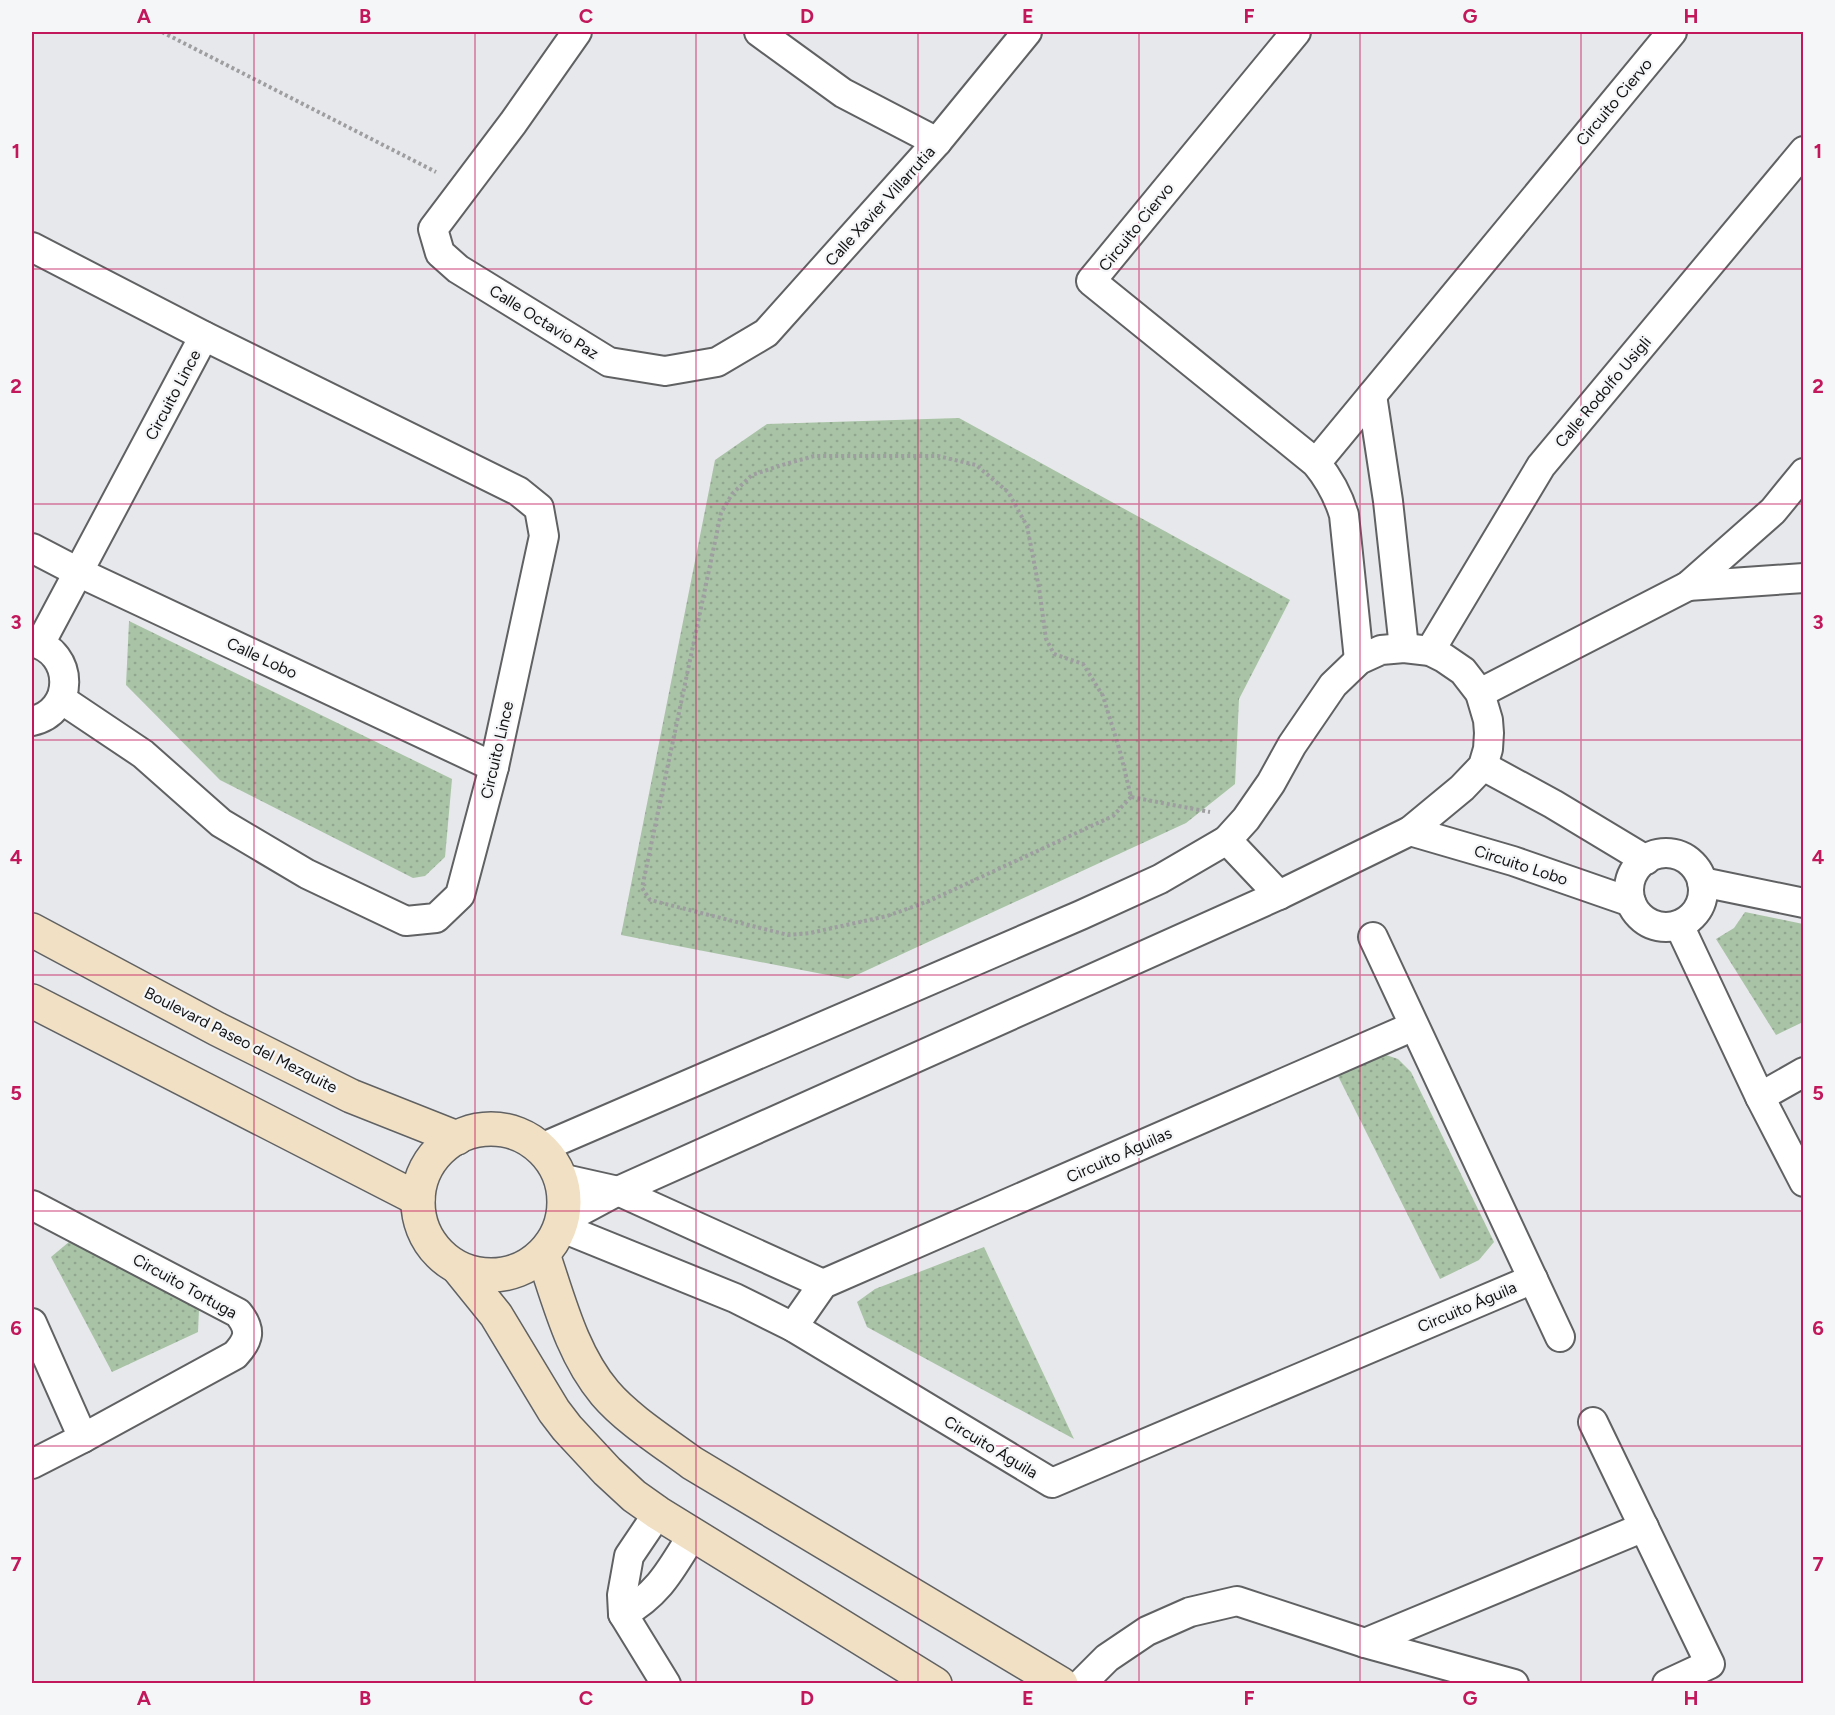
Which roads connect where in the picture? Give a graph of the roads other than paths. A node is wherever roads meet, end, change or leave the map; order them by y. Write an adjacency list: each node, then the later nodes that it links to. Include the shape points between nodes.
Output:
1 (577, 32): 10 (street, Calle Octavio Paz, via 433,229 440,253 458,269 609,362 665,371)
2 (759, 32): 6 (street, via 843,93)
3 (1027, 32): 6 (street, Calle Xavier Villarrutia)
4 (1296, 32): 12 (street, Circuito Ciervo, via 1091,281)
5 (1672, 32): 11 (street, Circuito Ciervo)
6 (937, 142): 10 (street, Calle Xavier Villarrutia, via 766,333)
7 (1803, 151): 19 (street, Calle Rodolfo Usigli, via 1541,466)
8 (32, 247): 9 (street, Circuito Lince)
9 (204, 336): 15 (street, Circuito Lince); 25 (street, Circuito Lince, via 518,490 539,508 544,536)
10 (717, 362)
11 (1372, 395): 12 (street, Circuito Ciervo); 19 (street)
12 (1316, 463): 20 (street, Circuito Ciervo, via 1329,478 1344,515)
13 (1803, 473): 17 (street, via 1773,511)
14 (32, 548): 15 (street, Calle Lobo)
15 (78, 572): 18 (street, Circuito Lince); 25 (street, Calle Lobo)
16 (1803, 578): 17 (street)
17 (1688, 586): 21 (street)
18 (36, 643): 22 (street, via 51,651 64,674 64,687)
19 (1417, 650): 20 (street, via 1381,650); 21 (street, via 1444,658 1462,671)
20 (1359, 660): 27 (street, via 1333,684 1271,783)
21 (1480, 693): 24 (street, via 1490,733)
22 (46, 712): 23 (street); 25 (street, Circuito Lince, via 143,754 221,823 307,874 406,921 436,918 460,895)
23 (32, 743)
24 (1483, 766): 26 (street); 28 (street)
25 (494, 767)
26 (1410, 831): 30 (street); 31 (street, Circuito Lobo)
27 (1227, 840): 30 (street); 41 (street, via 1160,879 1081,915)
28 (1646, 860): 29 (street, via 1669,853 1681,856 1691,862); 31 (street, via 1630,883)
29 (1702, 882): 32 (street); 33 (street, via 1703,893 1696,913)
30 (1279, 895): 44 (street)
31 (1631, 902): 33 (street, Circuito Lobo, via 1636,913 1656,926)
32 (1803, 903)
33 (1679, 925): 39 (street)
34 (32, 930): 40 (street, Boulevard Paseo del Mezquite, via 351,1096)
35 (1373, 937): 37 (street)
36 (32, 1001): 45 (street)
37 (1414, 1026): 50 (street); 51 (street, Circuito Águilas)
38 (1803, 1072): 39 (street)
39 (1760, 1097): 43 (street)
40 (457, 1138): 41 (street, via 478,1131 500,1130 522,1136); 45 (street, via 429,1164)
41 (541, 1148): 42 (street)
42 (560, 1178): 44 (street); 47 (street, via 565,1199)
43 (1803, 1182)
44 (618, 1191): 47 (street); 51 (street)
45 (418, 1199): 49 (street, via 420,1220 428,1239 441,1256)
46 (32, 1205): 58 (street, Circuito Tortuga, via 238,1313 248,1333 245,1344 235,1355)
47 (561, 1224): 48 (street); 53 (street, Circuito Águila)
48 (543, 1254): 49 (street, via 525,1268 502,1275 480,1275); 55 (street, via 581,1357)
49 (458, 1268): 57 (street, via 496,1316)
50 (1533, 1279): 53 (street, Circuito Águila, via 1052,1483); 54 (street)
51 (823, 1284): 53 (street)
52 (32, 1323): 58 (street)
53 (793, 1327)
54 (1560, 1337)
55 (607, 1395): 57 (street); 67 (street, via 692,1463)
56 (1593, 1422): 61 (street)
57 (567, 1428): 60 (street, via 606,1472)
58 (83, 1438): 59 (street, Circuito Tortuga)
59 (32, 1464)
60 (658, 1513): 62 (street); 63 (street, via 629,1556 622,1594)
61 (1644, 1527): 64 (street); 70 (street, via 1710,1664)
62 (693, 1534): 63 (street, via 654,1592); 66 (street)
63 (623, 1614): 65 (street)
64 (1365, 1643): 68 (street, via 1237,1601 1190,1612 1146,1631 1107,1658); 69 (street)
65 (666, 1683)
66 (935, 1683)
67 (1061, 1683)
68 (1081, 1683)
69 (1514, 1683)
70 (1666, 1683)

